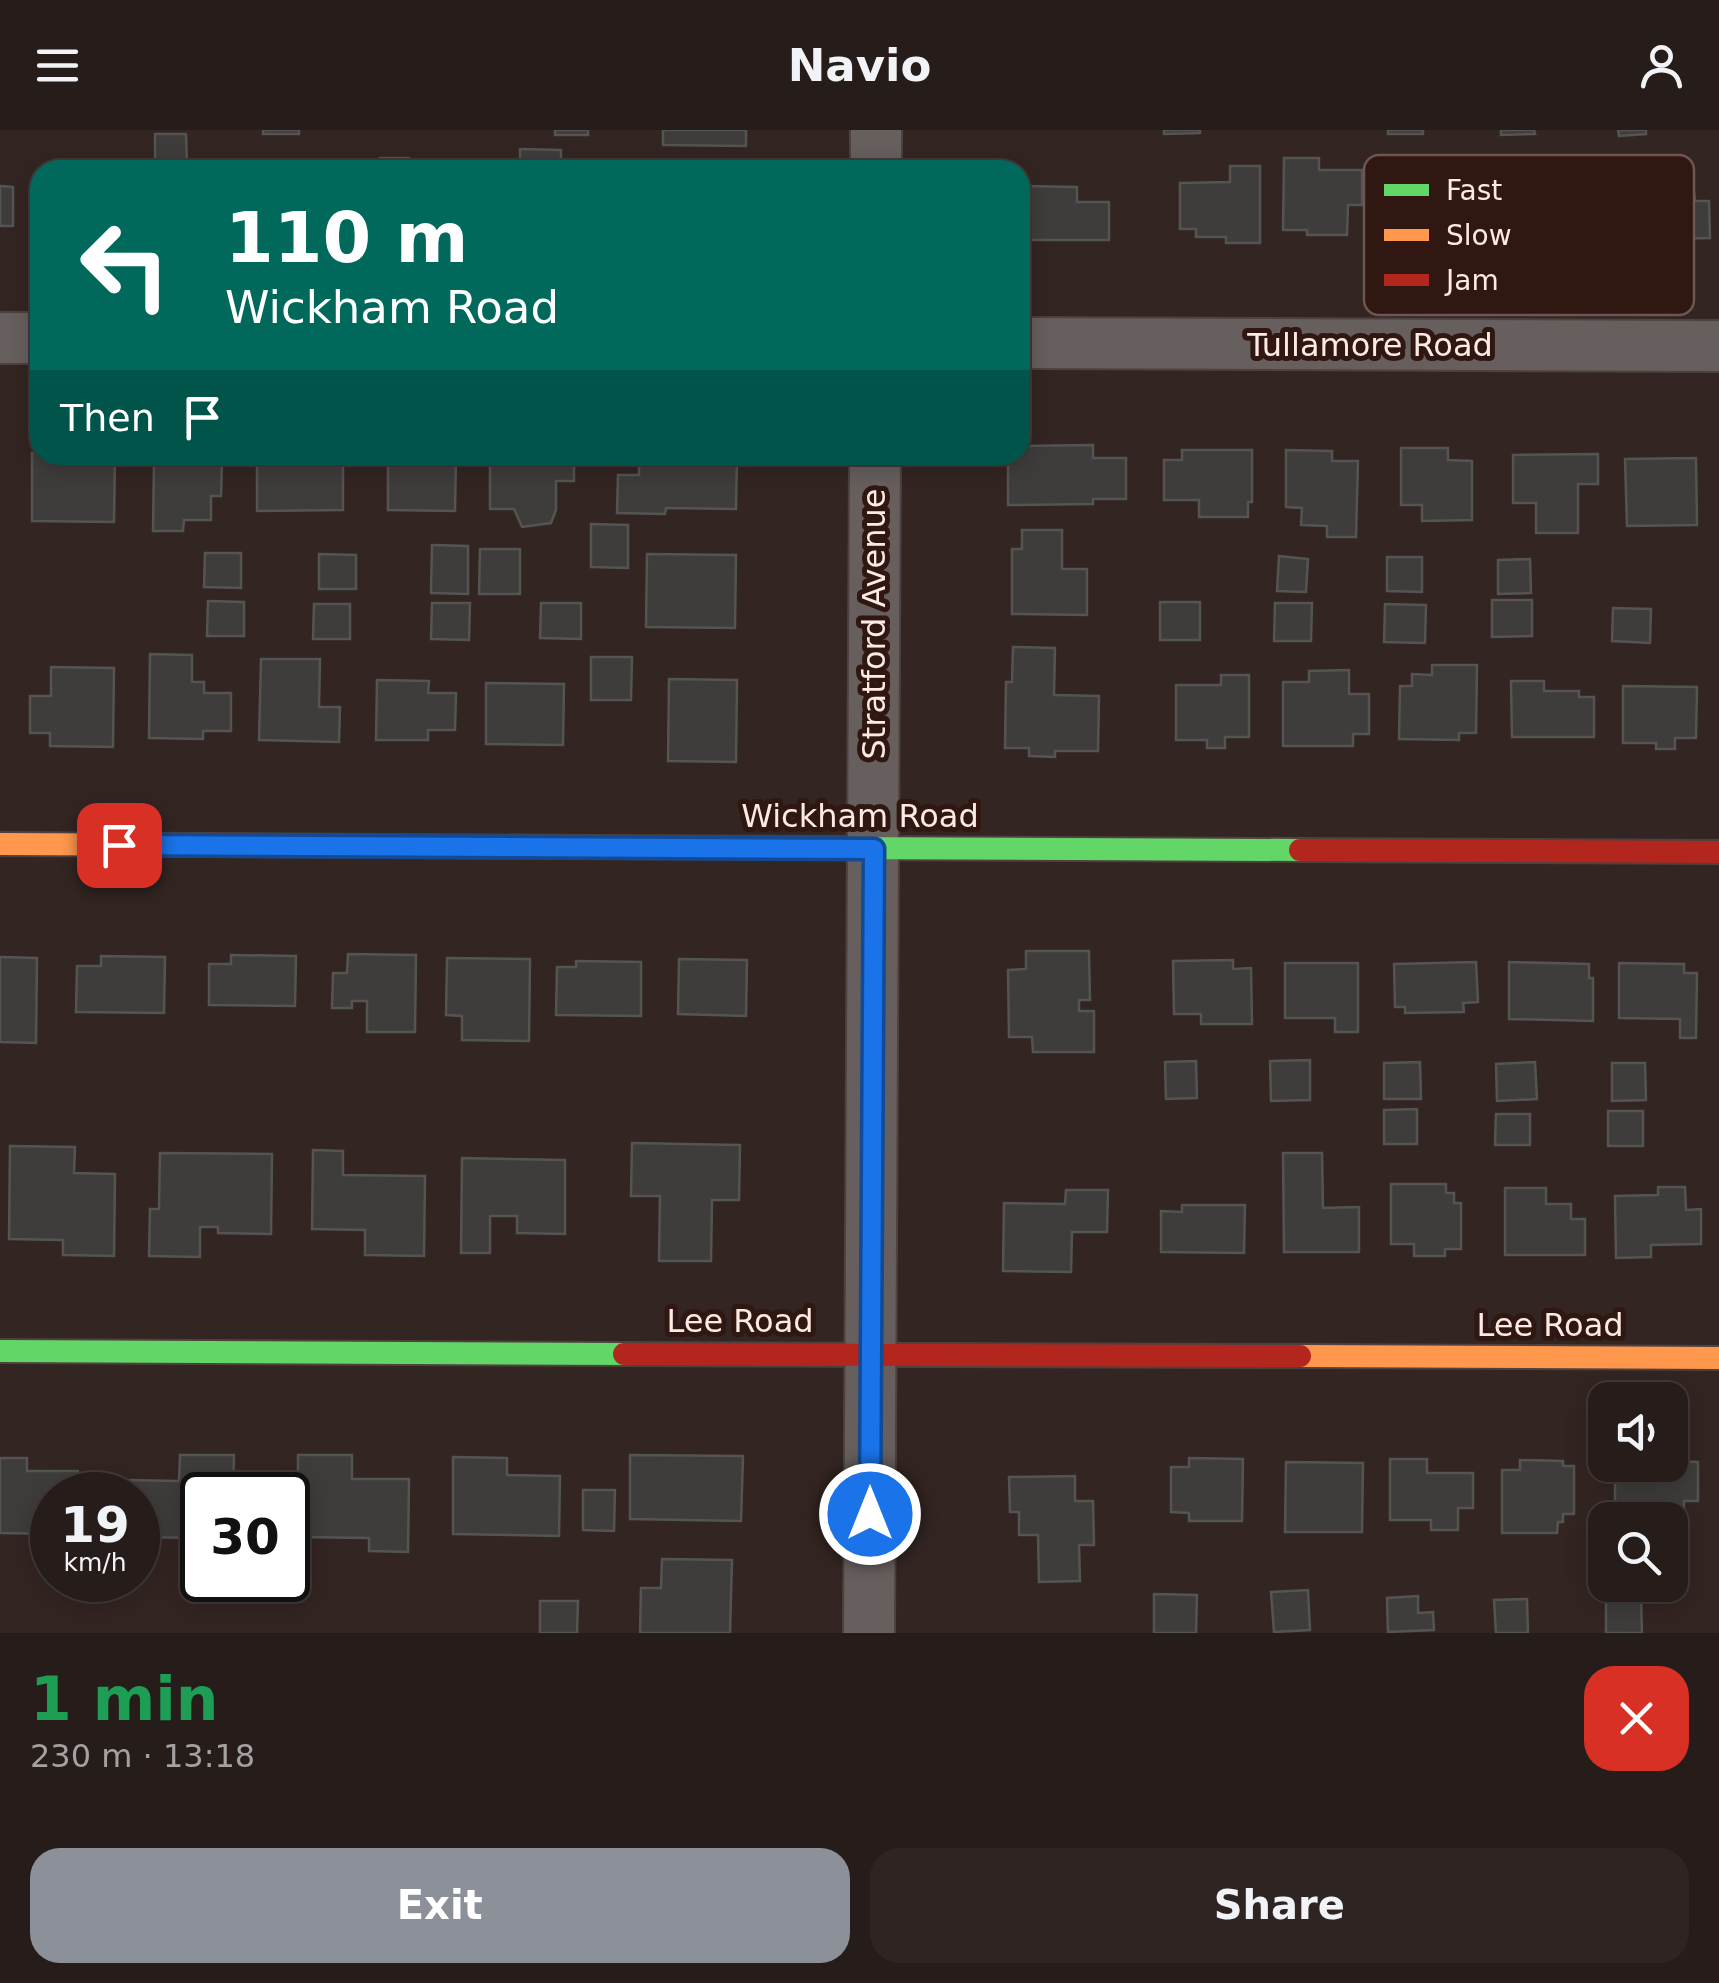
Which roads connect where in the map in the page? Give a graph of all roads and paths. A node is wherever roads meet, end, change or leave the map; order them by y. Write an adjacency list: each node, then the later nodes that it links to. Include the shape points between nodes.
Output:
1 (876, 130): 2 (street)
2 (876, 160)
3 (0, 338): 4 (street)
4 (30, 338)
5 (1030, 343): 6 (street, Tullamore Road)
6 (1719, 346)
7 (875, 465): 9 (street, Stratford Avenue)
8 (0, 844): 9 (street, Wickham Road)
9 (874, 849): 10 (street, Wickham Road); 12 (street, Stratford Avenue)
10 (1719, 852)
11 (0, 1351): 12 (street, Lee Road)
12 (870, 1354): 13 (street, Lee Road); 14 (street, Stratford Avenue)
13 (1719, 1358)
14 (869, 1633)

